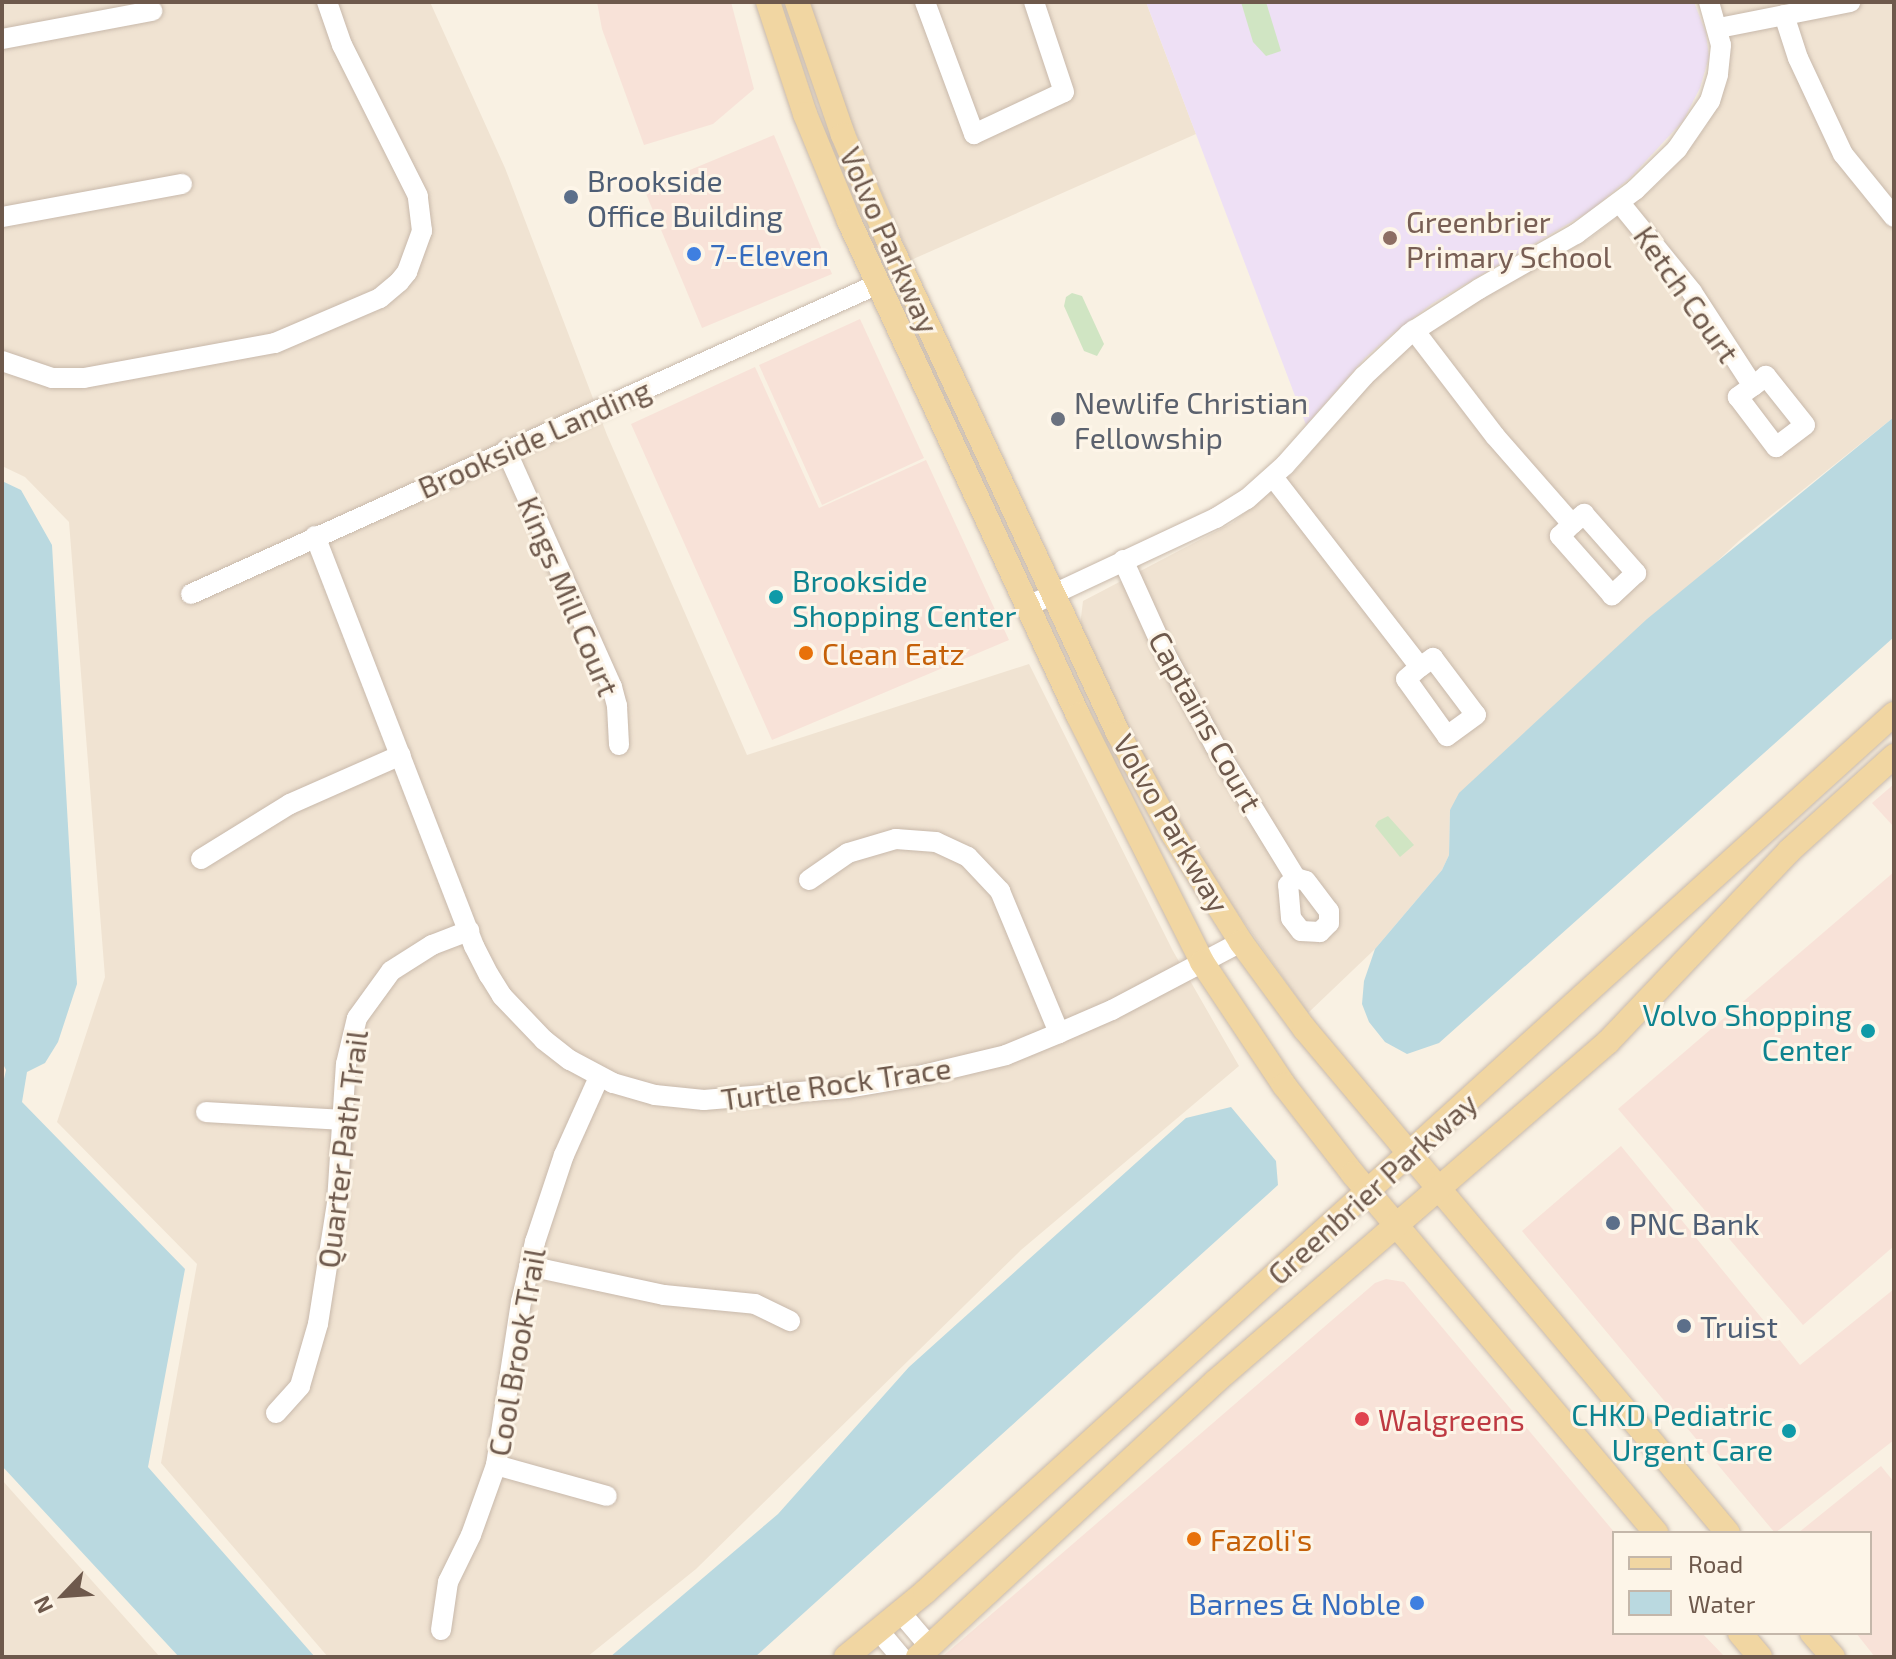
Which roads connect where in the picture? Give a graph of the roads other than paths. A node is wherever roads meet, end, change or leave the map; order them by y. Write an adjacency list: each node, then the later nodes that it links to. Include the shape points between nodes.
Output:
1 (327, 2): 18 (street, via 342,45 418,196 422,231 399,282 380,298 275,343 84,378 52,378)
2 (768, 2): 16 (main road, Volvo Parkway, via 805,114)
3 (797, 2): 26 (main road, Volvo Parkway, via 865,188)
4 (925, 2): 5 (street, via 974,134 1064,92)
5 (1034, 2)
6 (1709, 2): 10 (street)
7 (1850, 2): 9 (street)
8 (152, 11): 11 (street)
9 (1784, 15): 10 (street); 15 (street, via 1843,154)
10 (1719, 28): 13 (street, via 1718,74 1704,113 1677,149)
11 (2, 39)
12 (182, 184): 14 (street)
13 (1620, 203): 17 (street); 19 (street, Ketch Court, via 1692,292)
14 (2, 217)
15 (1894, 217)
16 (878, 284): 20 (street, Brookside Landing); 27 (main road, Volvo Parkway)
17 (1414, 330): 21 (street, via 1364,376); 22 (street, via 1495,436)
18 (2, 361)
19 (1753, 386)
20 (506, 450): 23 (street, Brookside Landing); 30 (street, Kings Mill Court, via 612,687)
21 (1273, 477): 24 (street, via 1216,518); 28 (street)
22 (1572, 524)
23 (315, 536): 25 (street, Brookside Landing); 31 (street, Turtle Rock Trace)
24 (1123, 560): 26 (street); 34 (street, Captains Court, via 1195,709)
25 (191, 594)
26 (1053, 594): 27 (street); 37 (main road, Volvo Parkway, via 1145,784)
27 (1028, 606): 38 (main road, Volvo Parkway)
28 (1420, 667)
29 (1894, 714): 43 (main road, Greenbrier Parkway)
30 (619, 745)
31 (401, 755): 33 (street, via 290,804); 36 (street, Turtle Rock Trace)
32 (1894, 756): 44 (main road, Greenbrier Parkway, via 1789,851 1608,1042)
33 (201, 859)
34 (1296, 878)
35 (809, 880): 39 (street, via 848,853 896,839 935,841 968,857 1000,891)
36 (469, 931): 40 (street, Turtle Rock Trace, via 489,975 524,1022); 42 (street, Quarter Path Trail, via 408,958 368,999 349,1046)
37 (1241, 942): 38 (street, Turtle Rock Trace); 43 (main road, Volvo Parkway, via 1304,1028)
38 (1202, 962): 39 (street, Turtle Rock Trace); 45 (main road, Volvo Parkway, via 1284,1085)
39 (1059, 1033): 40 (street, Turtle Rock Trace, via 1006,1055 923,1075 787,1094 678,1098)
40 (599, 1077): 47 (street, Cool Brook Trail, via 553,1186)
41 (206, 1112): 42 (street)
42 (343, 1120): 49 (street, Quarter Path Trail, via 336,1215 318,1324 300,1386)
43 (1409, 1154): 44 (main road, Volvo Parkway); 45 (main road, Greenbrier Parkway)
44 (1440, 1189): 46 (main road, Greenbrier Parkway); 53 (main road, Volvo Parkway)
45 (1369, 1192): 46 (main road, Volvo Parkway); 54 (main road, Greenbrier Parkway)
46 (1395, 1225): 52 (main road, Volvo Parkway); 59 (main road, Greenbrier Parkway, via 1121,1466)
47 (529, 1266): 48 (street, via 664,1295 755,1304); 50 (street, Cool Brook Trail)
48 (790, 1321)
49 (276, 1413)
50 (496, 1465): 51 (street); 55 (street, Cool Brook Trail, via 448,1582)
51 (607, 1496)
52 (1654, 1531)
53 (1726, 1531)
54 (901, 1613): 56 (main road, Greenbrier Parkway); 59 (street)
55 (441, 1630)
56 (879, 1631): 60 (main road, Greenbrier Parkway); 61 (street)
57 (1742, 1635): 62 (main road)
58 (1814, 1635): 63 (main road)
59 (924, 1652)
60 (846, 1657)
61 (901, 1657)
62 (1760, 1657)
63 (1833, 1657)

